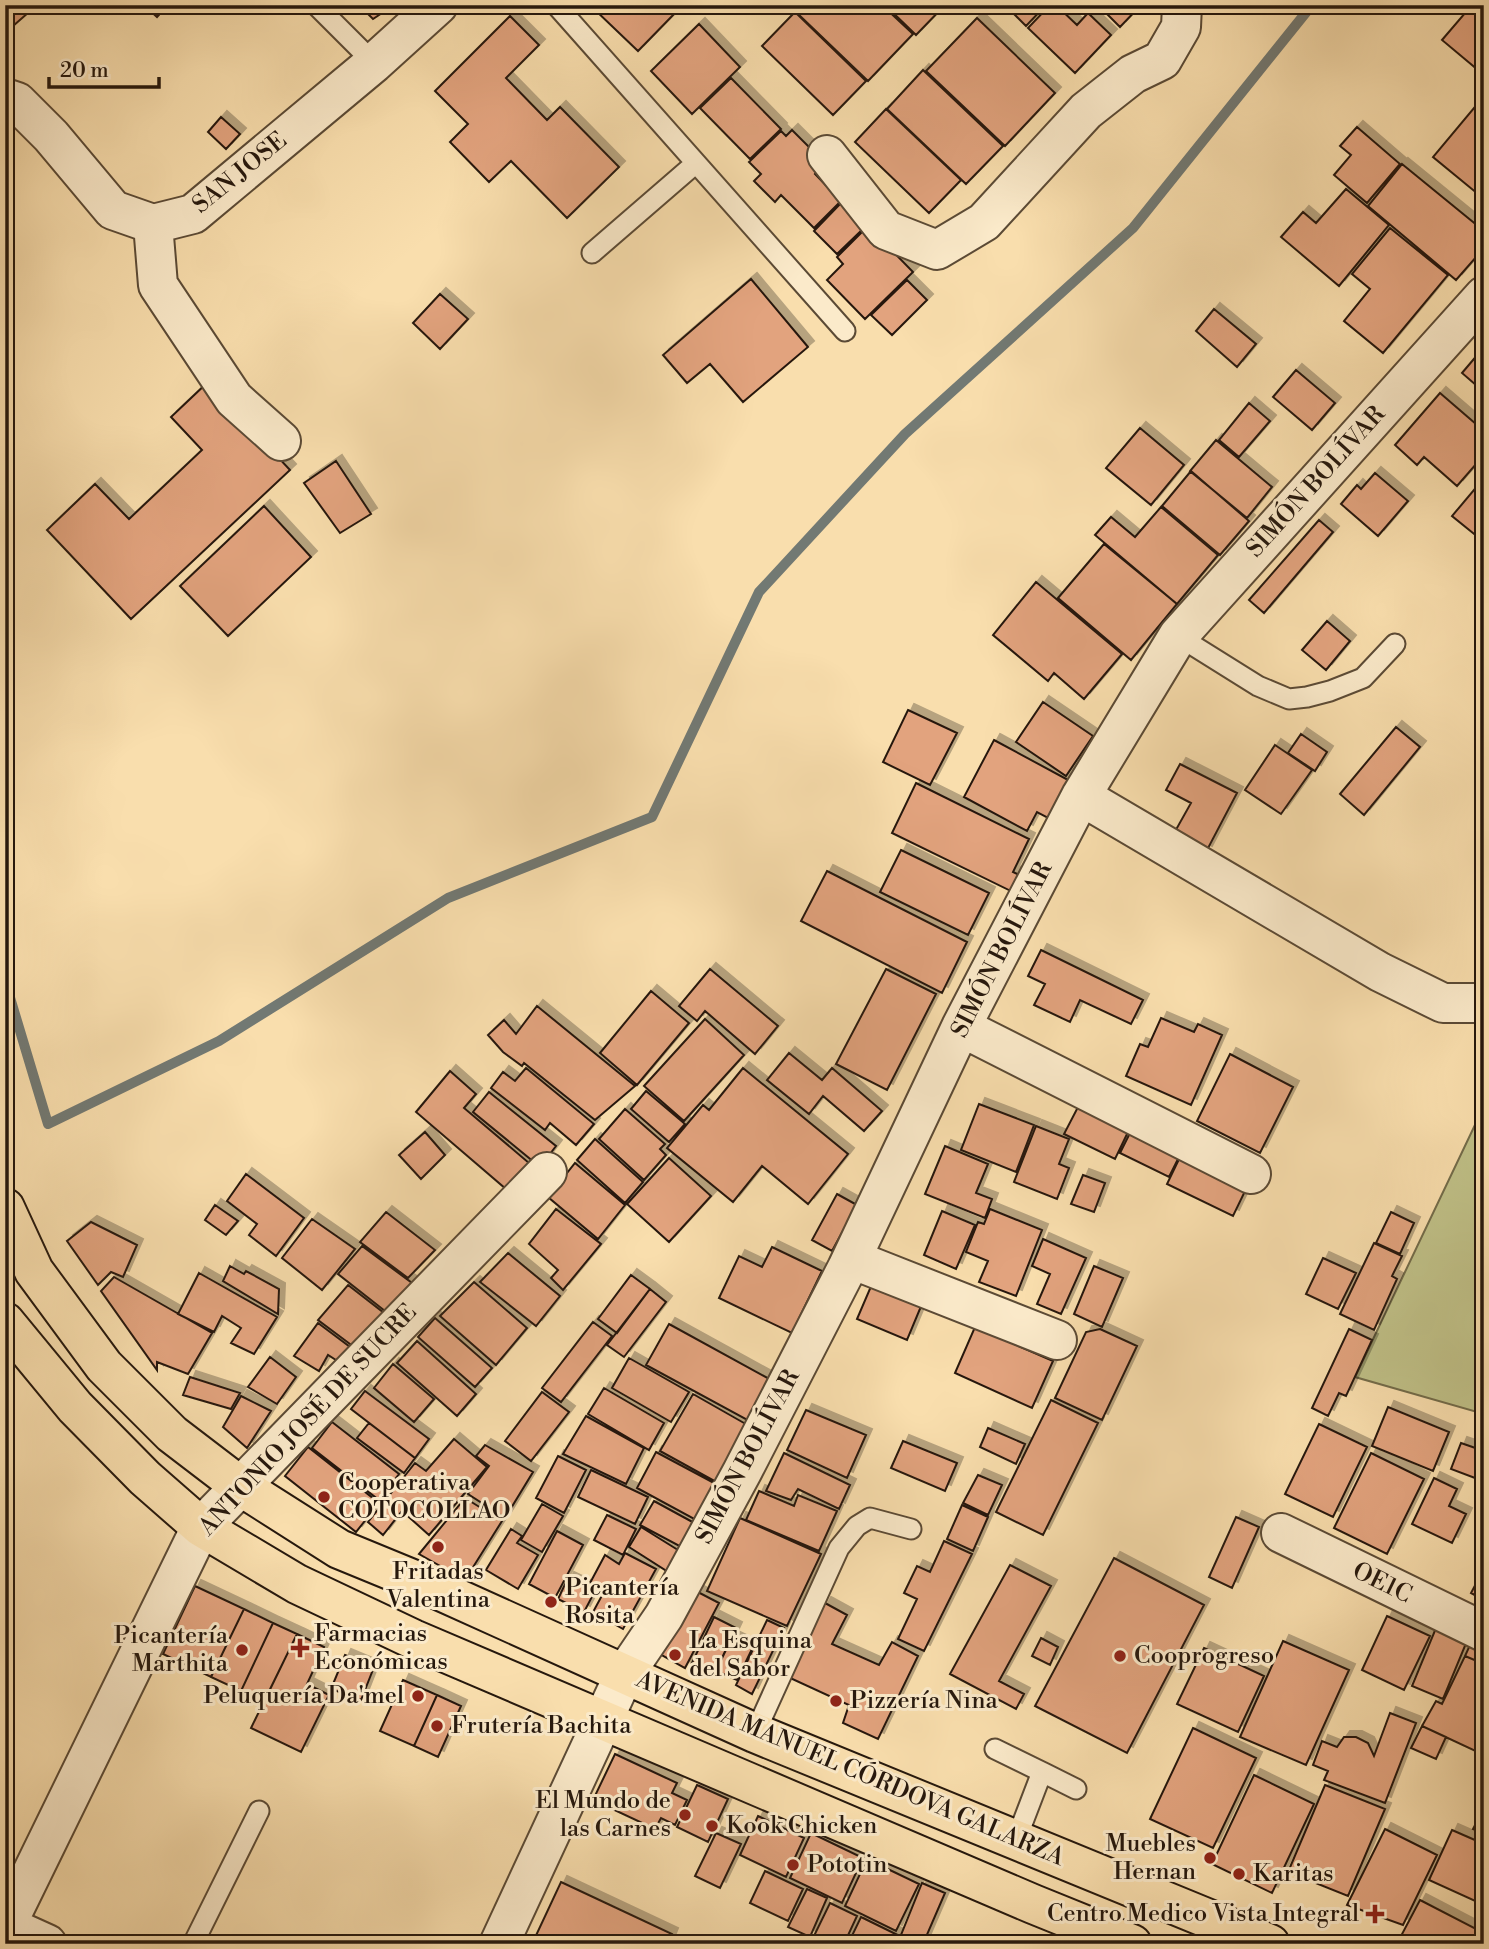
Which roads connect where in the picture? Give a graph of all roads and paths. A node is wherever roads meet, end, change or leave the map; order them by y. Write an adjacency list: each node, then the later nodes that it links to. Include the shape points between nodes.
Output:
1 (316, 5): 5 (lane)
2 (438, 5): 5 (street, SAN JOSE)
3 (556, 5): 8 (lane)
4 (1182, 5): 7 (street, via 1181,27 1162,60 1133,74 1086,111 984,222 937,250 886,230)
5 (373, 63): 9 (street, SAN JOSE, via 193,214)
6 (5, 98): 9 (street, via 17,103 51,136 113,210)
7 (827, 155)
8 (696, 163): 10 (lane); 12 (lane)
9 (153, 224): 13 (street, via 158,285 234,399)
10 (592, 253)
11 (1484, 296): 14 (street, SIMÓN BOLÍVAR)
12 (845, 331)
13 (281, 441)
14 (1178, 636): 15 (lane, via 1258,686 1289,699 1363,678); 16 (street, SIMÓN BOLÍVAR)
15 (1395, 644)
16 (1082, 796): 17 (street, via 1380,972 1443,1003); 18 (street, SIMÓN BOLÍVAR)
17 (1484, 1003)
18 (961, 1027): 20 (street); 22 (street, SIMÓN BOLÍVAR)
19 (548, 1172): 25 (street, ANTONIO JOSÉ DE SUCRE)
20 (1251, 1174)
21 (5, 1208): 25 (main road, AVENIDA MANUEL CÓRDOVA GALARZA, via 34,1271 104,1366 172,1434)
22 (847, 1268): 24 (street, via 855,1260); 30 (street, SIMÓN BOLÍVAR, via 664,1616)
23 (5, 1322): 26 (main road, AVENIDA MANUEL CÓRDOVA GALARZA, via 75,1407)
24 (1057, 1340)
25 (240, 1486): 26 (street, ANTONIO JOSÉ DE SUCRE); 30 (main road, AVENIDA MANUEL CÓRDOVA GALARZA, via 339,1549)
26 (201, 1527): 31 (main road, AVENIDA MANUEL CÓRDOVA GALARZA, via 308,1589); 38 (street, ANTONIO JOSÉ DE SUCRE)
27 (911, 1529): 32 (lane, via 870,1518 839,1548)
28 (1281, 1533): 29 (street, OE1C)
29 (1484, 1632)
30 (624, 1675): 31 (street, SIMÓN BOLÍVAR); 32 (main road, AVENIDA MANUEL CÓRDOVA GALARZA)
31 (602, 1719): 41 (street); 42 (main road, AVENIDA MANUEL CÓRDOVA GALARZA)
32 (755, 1733): 37 (main road, AVENIDA MANUEL CÓRDOVA GALARZA)
33 (995, 1749): 34 (lane)
34 (1042, 1772): 35 (lane); 37 (lane)
35 (1076, 1789)
36 (259, 1811): 40 (lane)
37 (1016, 1840): 43 (main road, AVENIDA MANUEL CÓRDOVA GALARZA)
38 (6, 1926): 39 (street)
39 (47, 1944)
40 (193, 1944)
41 (499, 1944)
42 (1132, 1944)
43 (1270, 1944)

